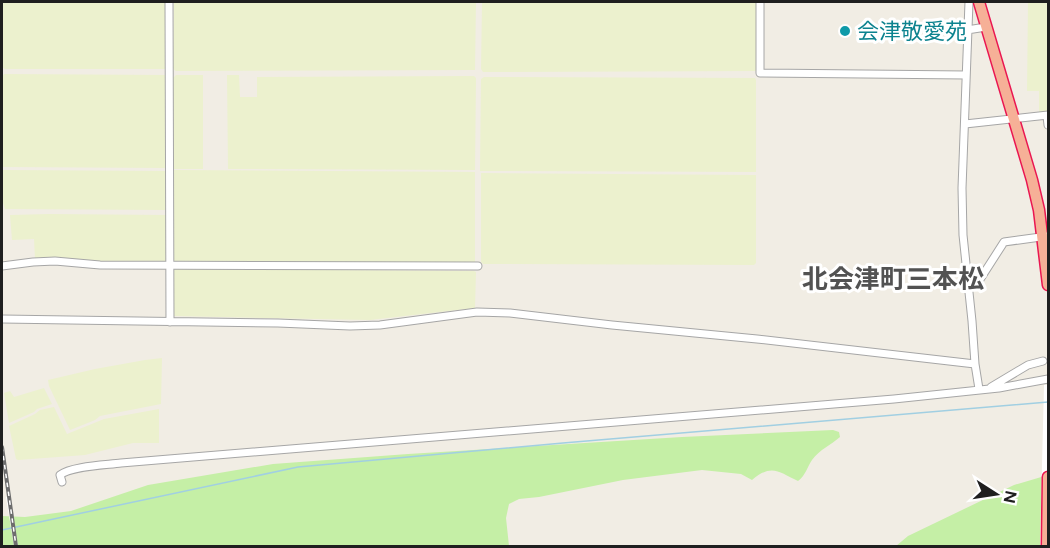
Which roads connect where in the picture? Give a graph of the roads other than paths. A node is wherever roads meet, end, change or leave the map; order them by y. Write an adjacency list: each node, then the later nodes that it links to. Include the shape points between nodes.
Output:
1 (170, 2): 14 (street)
2 (760, 2): 7 (street, via 760,73)
3 (969, 2): 6 (street)
4 (979, 2): 5 (highway)
5 (986, 27): 6 (street); 9 (highway)
6 (967, 30): 7 (street)
7 (966, 75): 10 (street)
8 (1048, 116): 9 (street); 11 (street)
9 (1015, 120): 10 (street); 12 (highway)
10 (965, 124): 17 (street, via 963,235)
11 (1048, 125)
12 (1046, 236): 16 (highway); 17 (street, via 1004,242 977,284)
13 (2, 266): 14 (street, via 46,261)
14 (170, 266): 15 (street); 19 (street)
15 (478, 266)
16 (1048, 285)
17 (968, 288): 21 (street)
18 (2, 319): 19 (street)
19 (170, 322): 21 (street, via 350,326 477,312 510,313)
20 (1043, 361): 24 (street, via 1028,365)
21 (975, 364): 23 (street)
22 (1048, 379): 24 (street)
23 (979, 389): 24 (street); 26 (street, via 121,463 63,472)
24 (989, 389)
25 (1048, 477): 27 (highway)
26 (62, 482)
27 (1047, 546)

